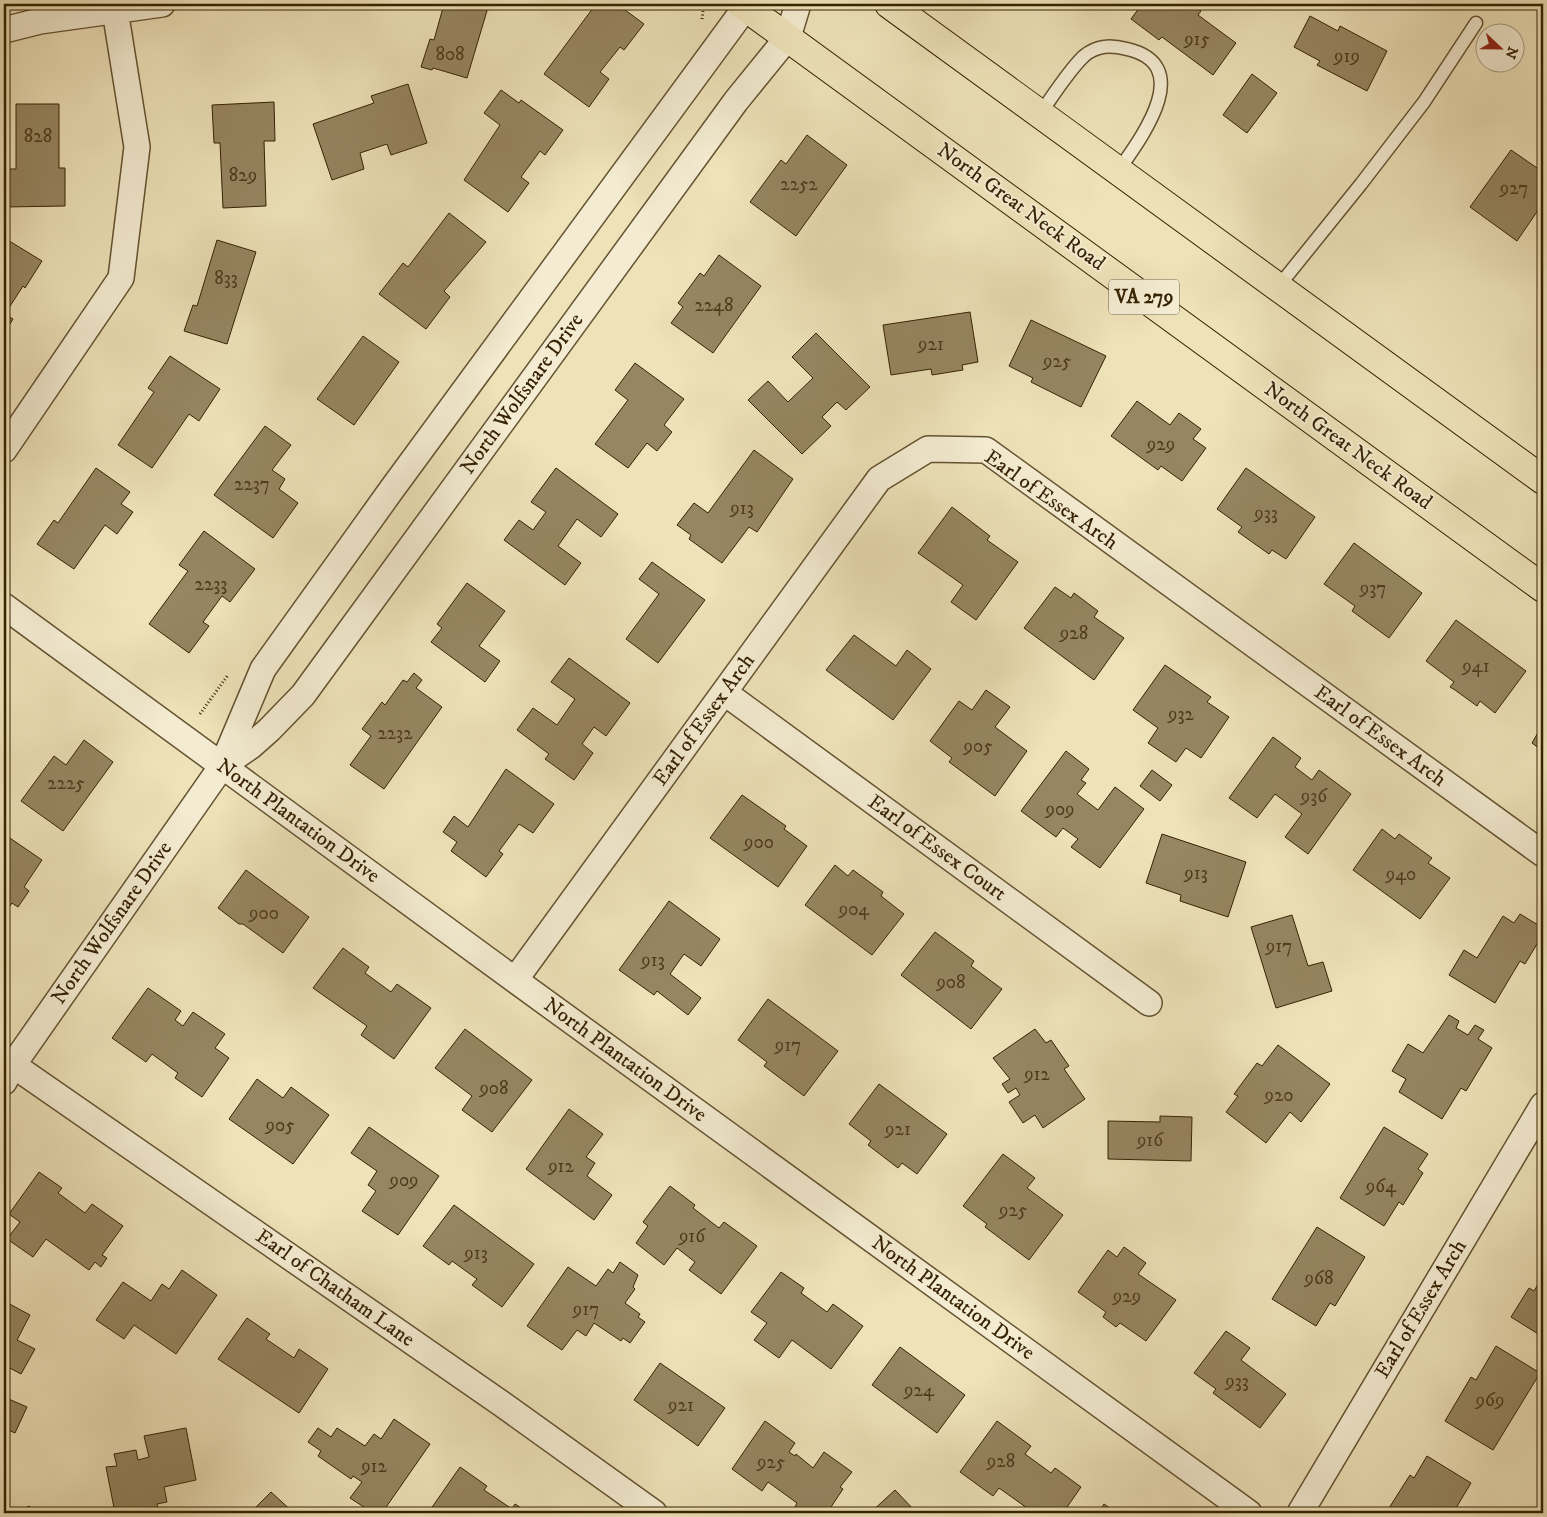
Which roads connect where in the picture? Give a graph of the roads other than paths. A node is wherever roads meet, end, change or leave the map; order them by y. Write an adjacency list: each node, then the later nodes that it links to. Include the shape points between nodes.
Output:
1 (162, 4): 5 (street)
2 (798, 4): 8 (street, North Wolfsnare Drive)
3 (889, 4): 9 (main road)
4 (745, 5): 8 (main road, North Great Neck Road / VA 279); 17 (street, North Wolfsnare Drive, via 263,670)
5 (115, 8): 7 (street); 12 (street, via 137,147 121,278)
6 (1474, 26): 11 (lane, via 1424,102)
7 (4, 30)
8 (788, 37): 14 (main road, North Great Neck Road / VA 279); 17 (street, North Wolfsnare Drive, via 736,101 303,695 251,746)
9 (1040, 114): 10 (main road); 10 (lane, via 1085,56 1101,46 1134,51 1152,60 1162,77 1153,115)
10 (1118, 171): 11 (main road)
11 (1278, 287): 13 (main road)
12 (4, 450)
13 (1543, 480)
14 (1543, 588)
15 (4, 606): 17 (street, North Plantation Drive)
16 (725, 693): 18 (street, Earl of Essex Arch, via 879,479 928,449 986,450); 19 (street, Earl of Essex Arch); 20 (street, Earl of Essex Court)
17 (222, 766): 19 (street, North Plantation Drive); 21 (street, North Wolfsnare Drive)
18 (1543, 854)
19 (515, 980): 24 (street, North Plantation Drive)
20 (1149, 1003)
21 (8, 1074): 23 (street, Earl of Chatham Lane, via 494,1398)
22 (1543, 1105): 25 (street, Earl of Essex Arch)
23 (654, 1513)
24 (1248, 1513)
25 (1300, 1513)

